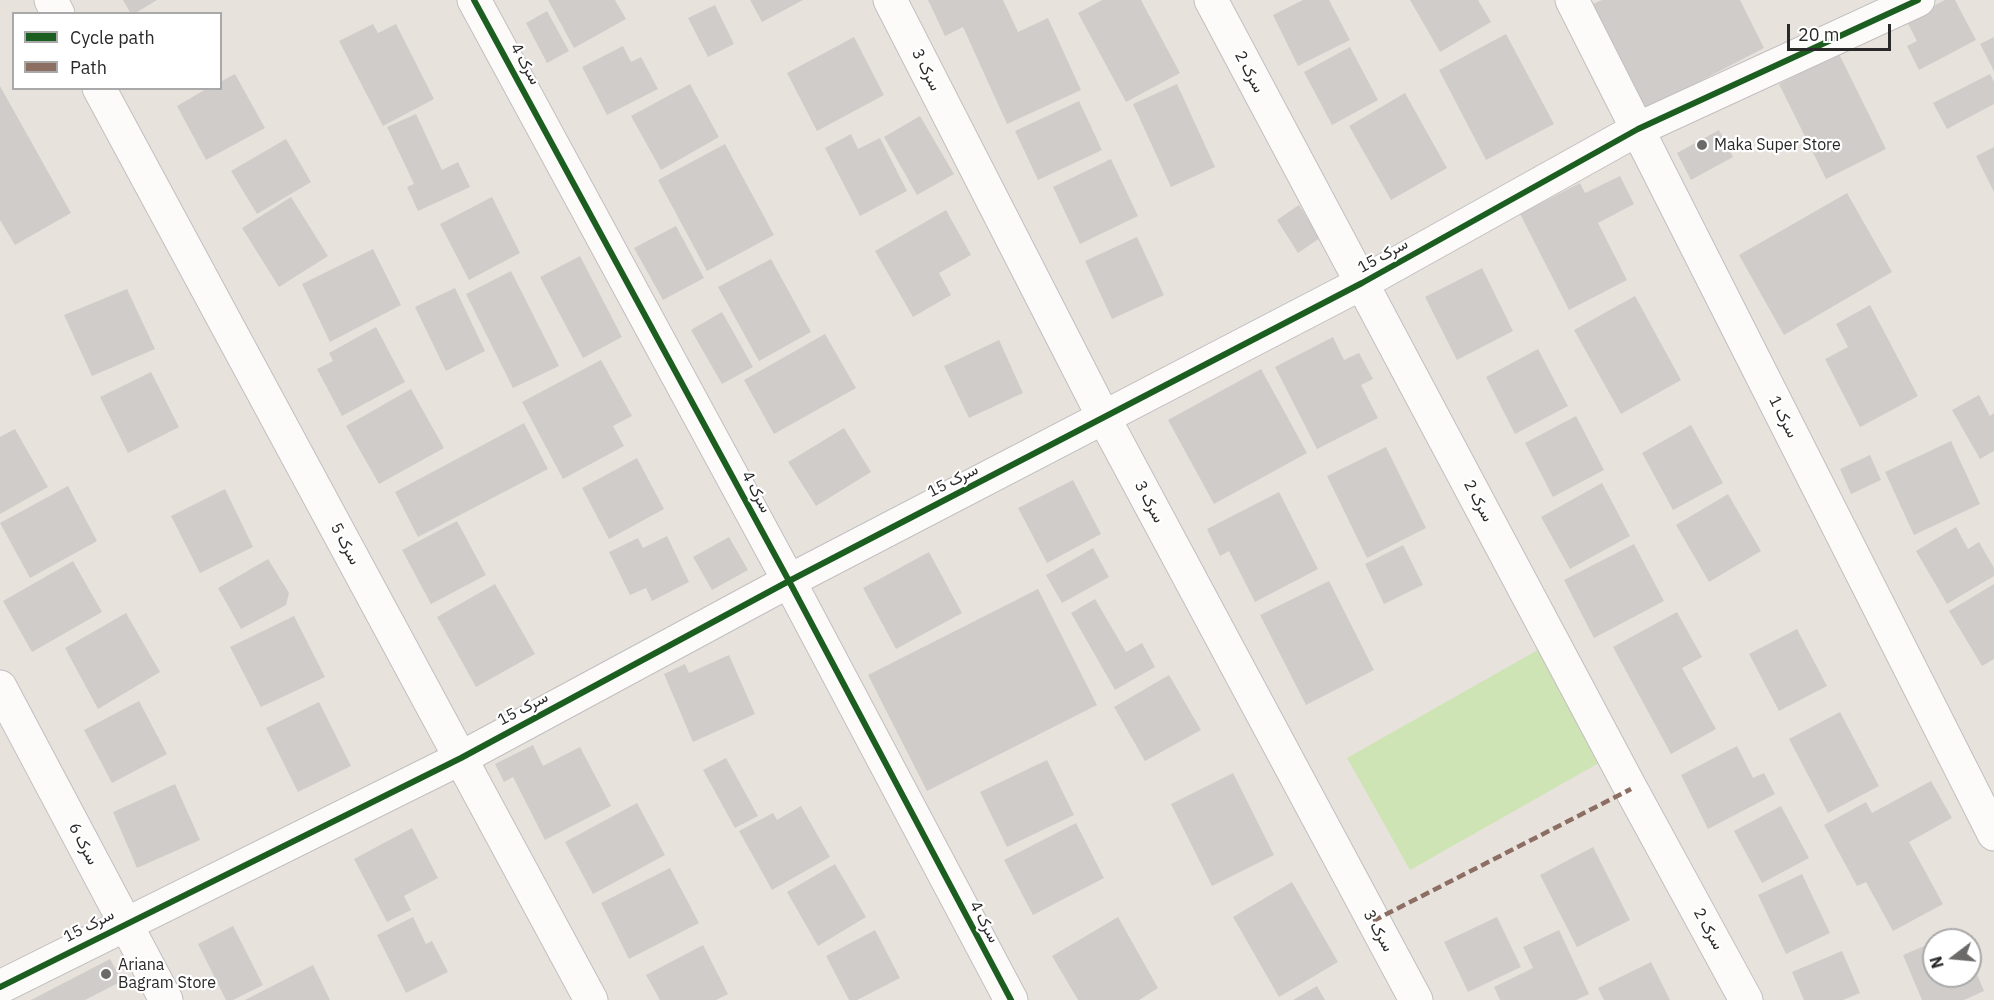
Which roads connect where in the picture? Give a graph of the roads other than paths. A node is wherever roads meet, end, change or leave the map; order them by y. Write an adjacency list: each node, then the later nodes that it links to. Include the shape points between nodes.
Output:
1 (474, 0): 10 (street, سرک 4)
2 (890, 0): 9 (street, سرک 3)
3 (1211, 0): 8 (street, سرک 2)
4 (1572, 0): 7 (street, سرک 1)
5 (1918, 0): 7 (street, سرک 15)
6 (100, 90): 12 (street, سرک 5)
7 (1638, 129): 8 (street, سرک 15); 13 (street, سرک 1)
8 (1362, 283): 9 (street, سرک 15); 20 (street, سرک 2)
9 (1104, 418): 10 (street, سرک 15); 19 (street, سرک 3)
10 (789, 580): 12 (street, سرک 15); 18 (street, سرک 4)
11 (0, 687): 14 (street, سرک 6)
12 (461, 758): 14 (street, سرک 15); 17 (street, سرک 5)
13 (1994, 834)
14 (125, 923): 15 (street, سرک 15); 16 (street, سرک 6)
15 (0, 987)
16 (166, 1000)
17 (591, 1000)
18 (1011, 1000)
19 (1416, 1000)
20 (1746, 1000)

